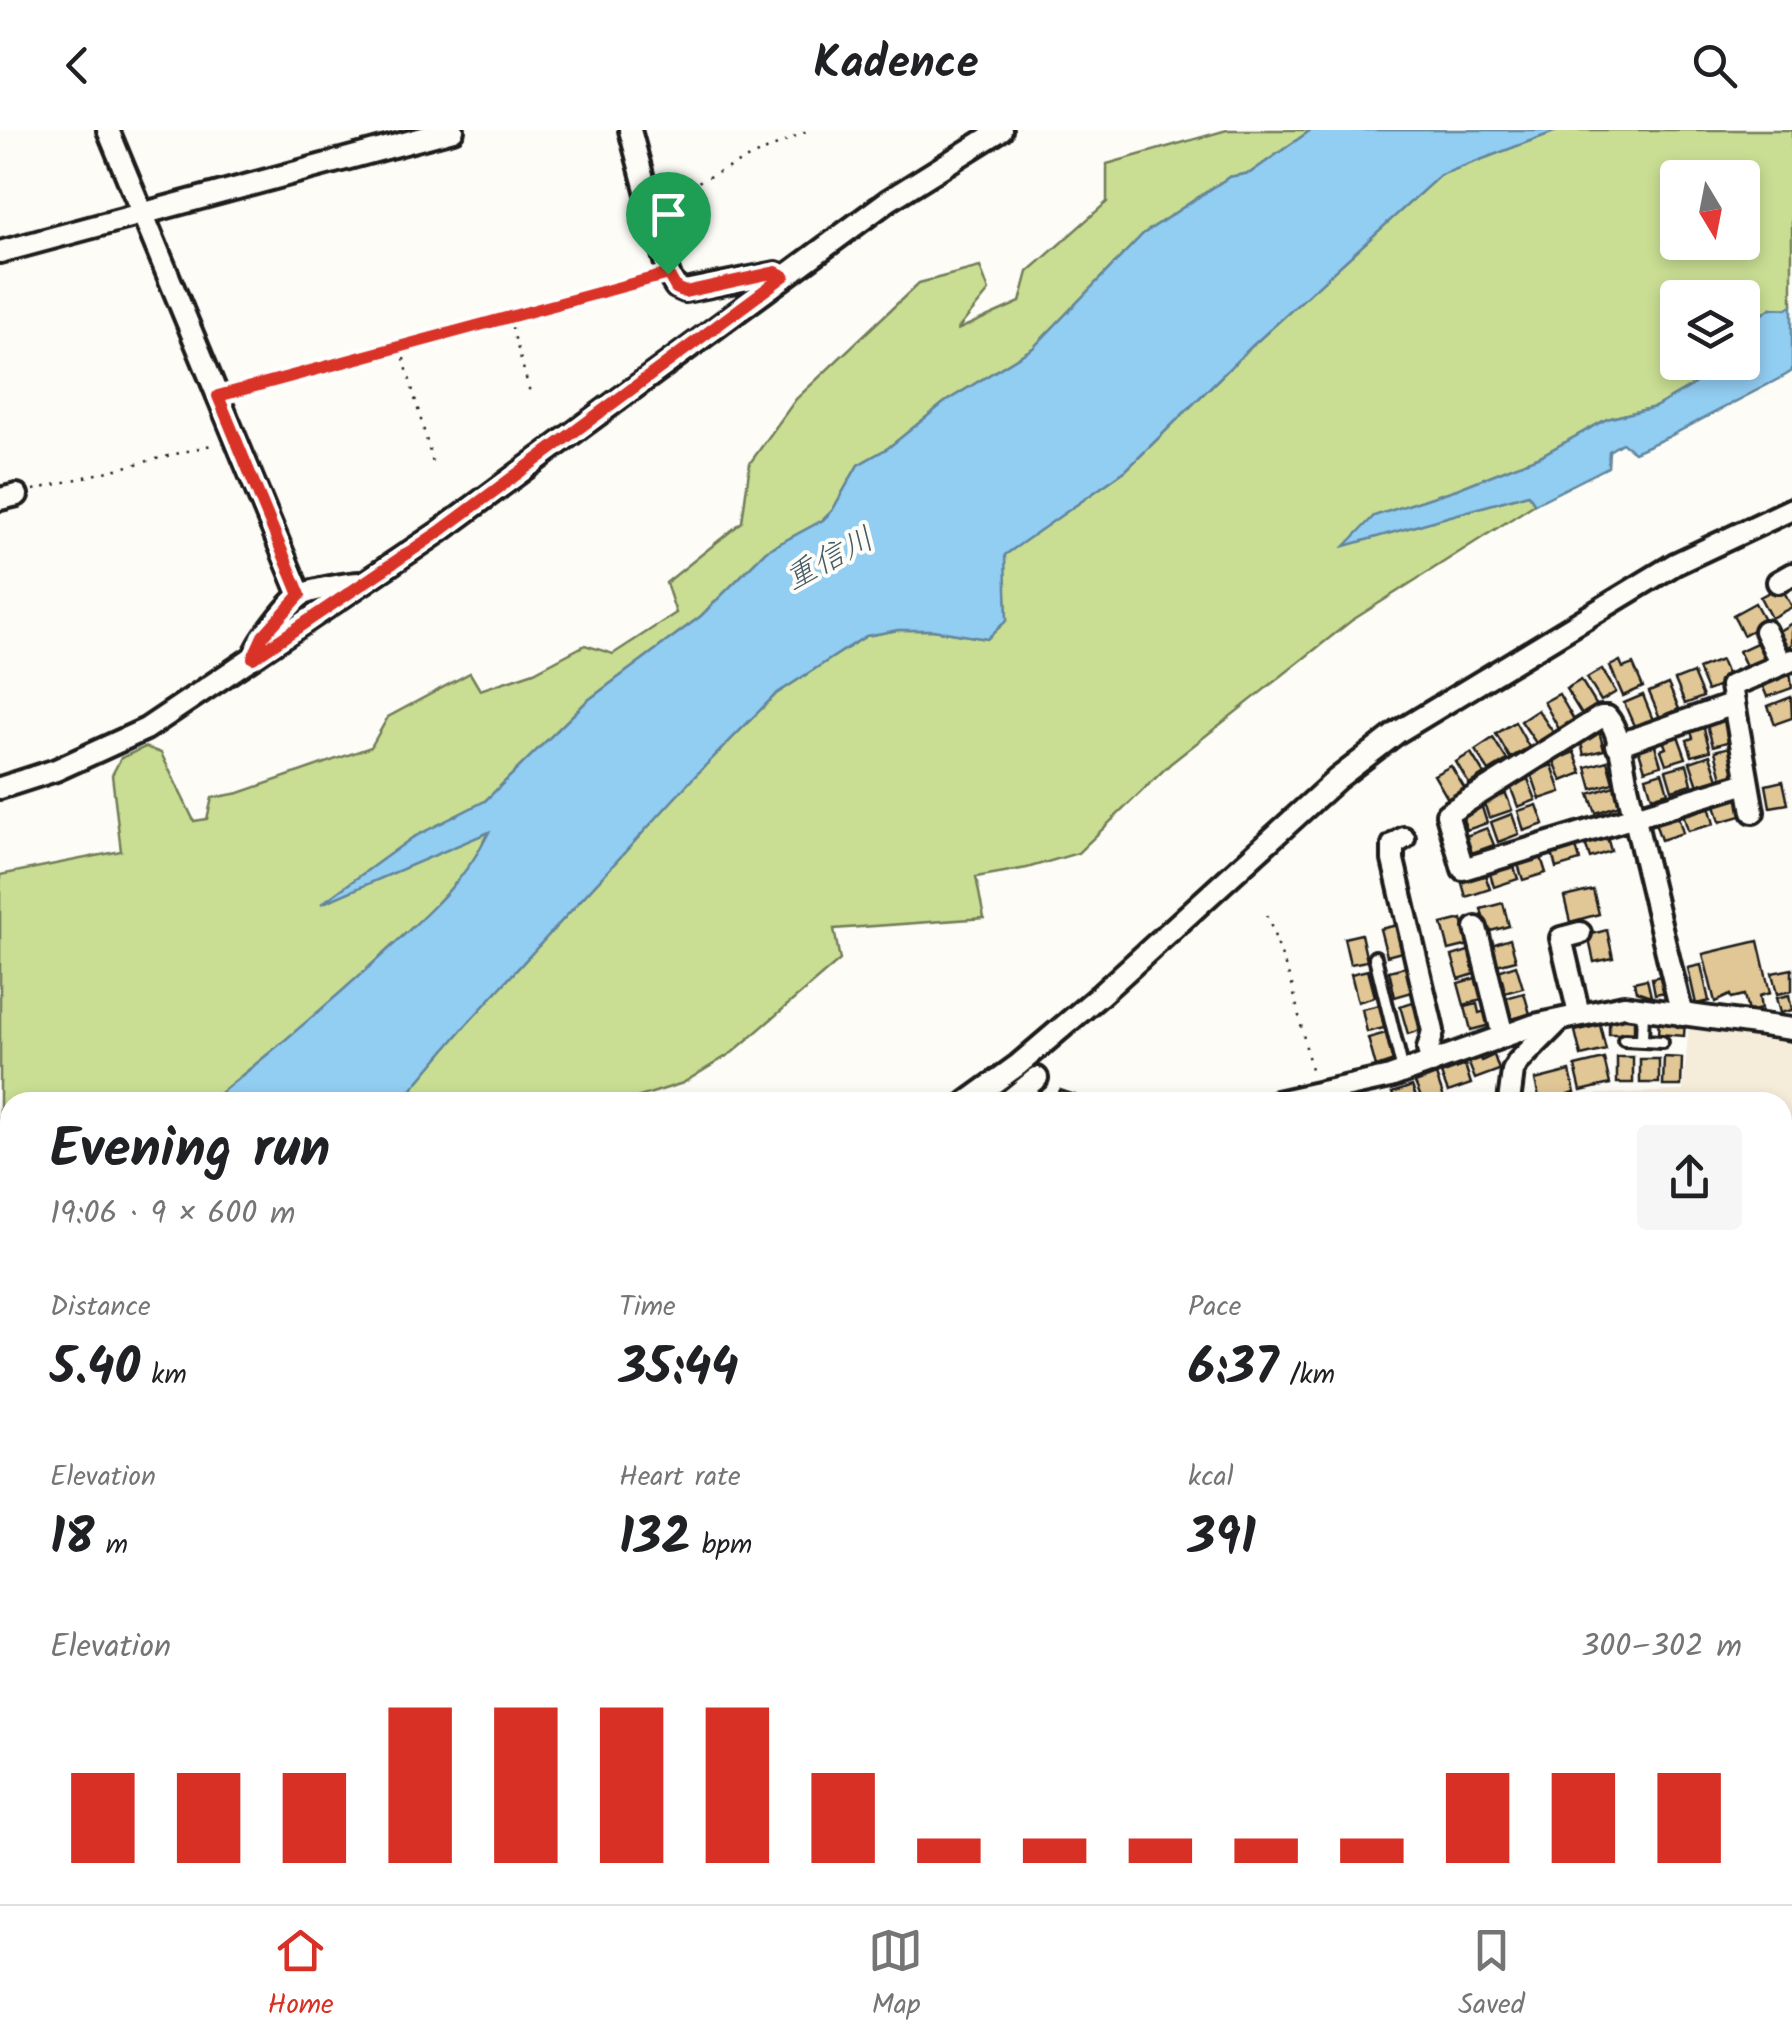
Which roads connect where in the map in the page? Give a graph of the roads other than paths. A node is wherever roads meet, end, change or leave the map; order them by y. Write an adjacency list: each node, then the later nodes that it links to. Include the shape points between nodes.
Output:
1 (108, 130): 5 (street)
2 (453, 130): 5 (street)
3 (630, 130): 7 (street, via 676,288)
4 (1000, 130): 7 (street)
5 (144, 214): 6 (street); 10 (street)
6 (0, 252)
7 (784, 276): 9 (street)
8 (1792, 509): 35 (street, via 1674,564 1398,732)
9 (363, 583): 10 (street); 12 (street)
10 (300, 595): 12 (street, via 263,636)
11 (1764, 631): 13 (street)
12 (253, 658): 17 (street, via 146,729)
13 (1786, 662): 14 (street, via 1731,686)
14 (1734, 704): 15 (street); 16 (street)
15 (1617, 746): 19 (street); 19 (street, via 1612,722 1601,717 1447,814 1463,868)
16 (1747, 783): 18 (street); 19 (street)
17 (0, 788)
18 (1753, 812)
19 (1634, 815): 25 (street)
20 (1404, 838): 32 (street, via 1394,845 1393,860 1433,1031)
21 (1580, 934): 26 (street, via 1561,938)
22 (1483, 936): 28 (street)
23 (1375, 956): 33 (lane)
24 (1643, 1009): 25 (street); 26 (street, via 1624,1006); 30 (lane)
25 (1682, 1015): 27 (street)
26 (1569, 1018): 28 (street); 38 (street, via 1518,1062)
27 (1792, 1029)
28 (1503, 1036): 32 (street)
29 (1624, 1040): 30 (lane)
30 (1642, 1040): 31 (lane)
31 (1662, 1042)
32 (1432, 1063): 33 (street)
33 (1404, 1072): 37 (street)
34 (1037, 1078): 36 (street)
35 (981, 1092)
36 (1021, 1092)
37 (1327, 1092)
38 (1510, 1092)

